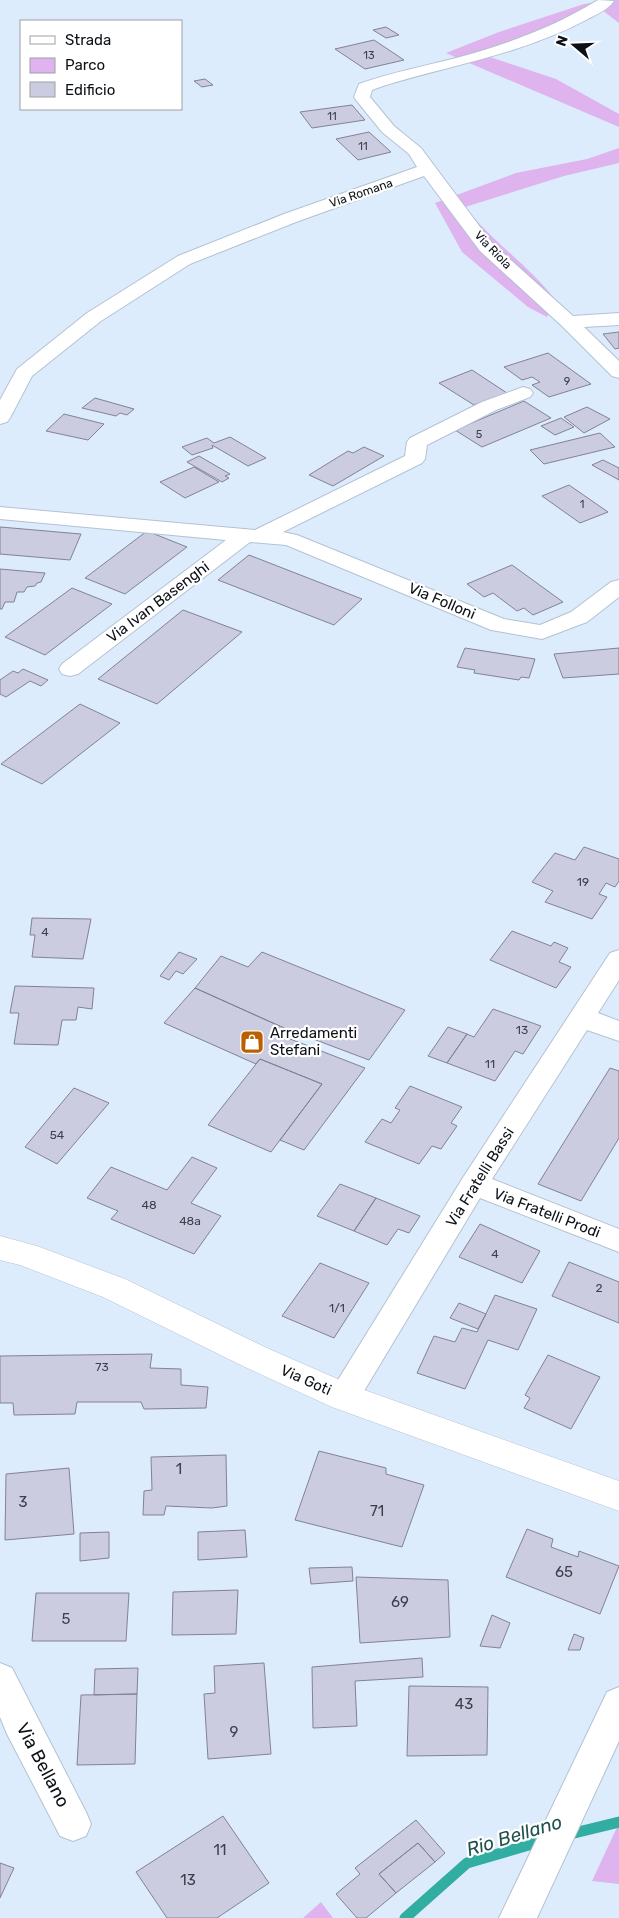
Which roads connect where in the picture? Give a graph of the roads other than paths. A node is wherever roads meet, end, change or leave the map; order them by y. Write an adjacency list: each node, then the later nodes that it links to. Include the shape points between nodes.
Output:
1 (607, 1): 2 (street, via 585,16 507,47 365,87 362,97 371,110 415,151)
2 (427, 169): 4 (street, Via Riola, via 486,247); 7 (street, Via Romana, via 184,260 94,316 24,373)
3 (619, 319): 4 (street)
4 (569, 322): 5 (street, Via Riola)
5 (619, 372)
6 (523, 392): 9 (street, via 417,442 415,459)
7 (0, 418)
8 (0, 513): 9 (street, Via Folloni)
9 (252, 535): 10 (street, Via Folloni, via 290,539 499,625 542,632 579,617); 11 (street, Via Ivan Basenghi)
10 (619, 587)
11 (70, 669)
12 (619, 960): 13 (street, Via Fratelli Bassi)
13 (582, 1018): 14 (street); 15 (street, Via Fratelli Bassi)
14 (619, 1031)
15 (474, 1184): 16 (street, Via Fratelli Prodi); 18 (street, Via Fratelli Bassi)
16 (619, 1241)
17 (0, 1248): 18 (street, Via Goti, via 123,1292)
18 (344, 1397): 19 (street, Via Goti)
19 (619, 1496)
20 (0, 1679): 22 (street, Via Bellano)
21 (619, 1703): 23 (street)
22 (74, 1824)
23 (518, 1918)

